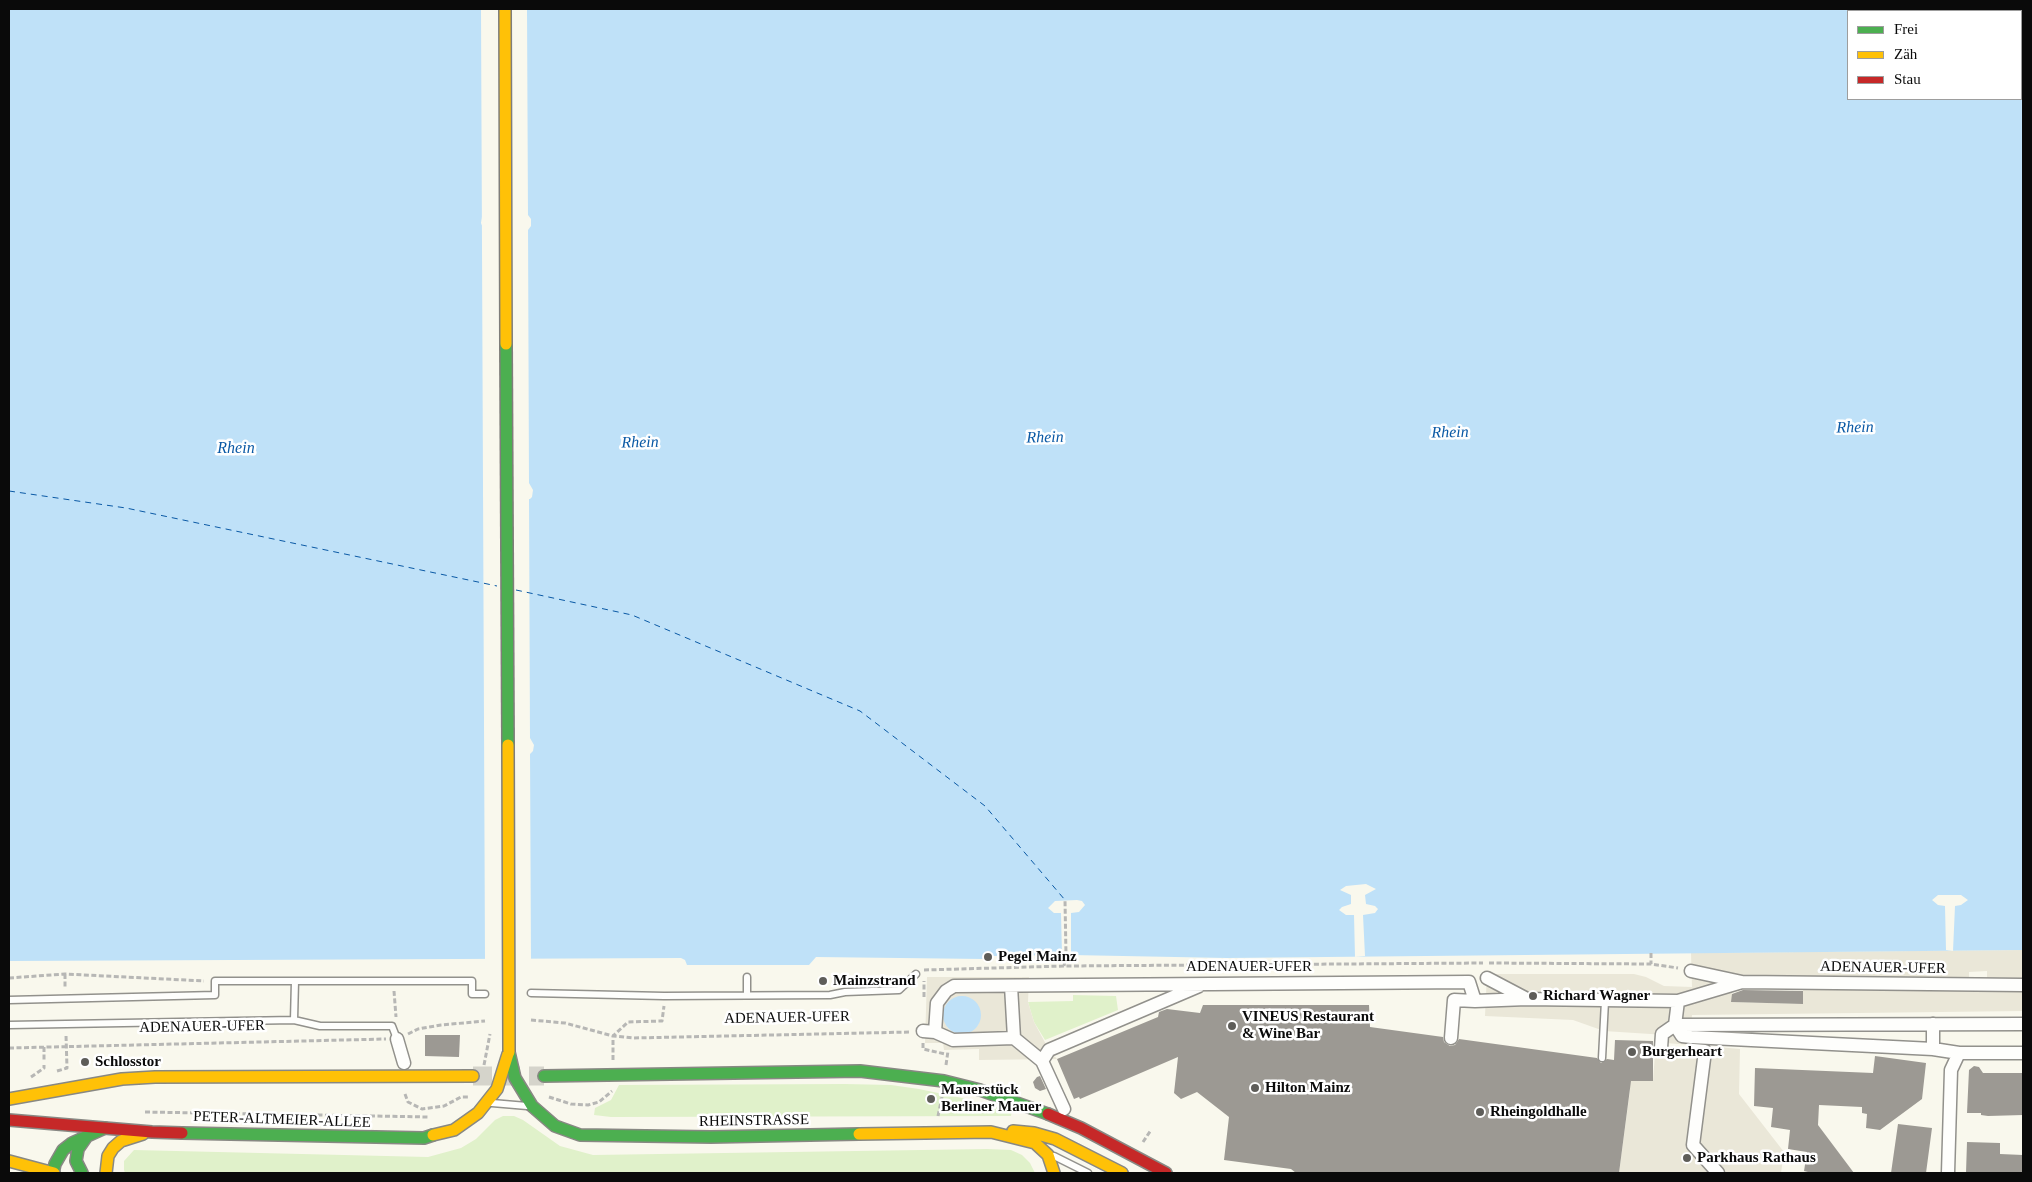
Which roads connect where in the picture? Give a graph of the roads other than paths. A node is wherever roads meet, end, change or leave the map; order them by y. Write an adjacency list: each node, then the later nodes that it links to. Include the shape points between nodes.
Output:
1 (505, 9): 30 (main road, bridge)
2 (1691, 971): 7 (street, ADENAUER-UFER)
3 (916, 974): 13 (lane, via 899,990 830,995)
4 (747, 977): 13 (lane)
5 (1486, 978): 14 (street, ADENAUER-UFER)
6 (295, 981): 11 (lane, via 472,981 472,994); 15 (lane, via 215,981 215,995); 19 (lane)
7 (1742, 982): 9 (street, ADENAUER-UFER); 18 (street, ADENAUER-UFER)
8 (1204, 984): 10 (street, ADENAUER-UFER); 17 (street, ADENAUER-UFER, via 1469,982); 34 (street, via 1049,1050)
9 (2023, 985)
10 (1011, 986): 24 (street); 24 (street, ADENAUER-UFER, via 954,986 937,1003 929,1032 953,1040)
11 (485, 994)
12 (531, 994): 13 (lane)
13 (747, 994)
14 (1527, 999): 16 (street, ADENAUER-UFER); 17 (street, ADENAUER-UFER)
15 (9, 1000)
16 (1605, 1000): 18 (street, ADENAUER-UFER); 33 (lane)
17 (1475, 1001): 25 (street, ADENAUER-UFER, via 1454,1000)
18 (1678, 1001): 23 (street)
19 (294, 1020): 22 (lane); 26 (lane, via 320,1026 392,1026)
20 (1933, 1024): 21 (street); 23 (street); 28 (street)
21 (2023, 1024)
22 (9, 1025)
23 (1675, 1025): 27 (street, via 1662,1034); 28 (street, via 1682,1036 1691,1038)
24 (1014, 1038): 34 (street)
25 (1450, 1038)
26 (397, 1039): 35 (street)
27 (1661, 1048)
28 (1933, 1049): 31 (street)
29 (1693, 1050): 56 (street, via 1705,1052 1693,1145)
30 (509, 1052): 39 (main road, PETER-ALTMEIER-ALLEE, via 502,1078); 40 (main road, RHEINSTRASSE, via 515,1078)
31 (1959, 1053): 32 (street); 57 (street, via 1951,1070)
32 (2023, 1053)
33 (1602, 1058)
34 (1042, 1061): 41 (street)
35 (404, 1063)
36 (473, 1076): 38 (main road, via 155,1077 122,1079)
37 (544, 1076): 55 (main road, via 860,1071 944,1081 1044,1112)
38 (9, 1099)
39 (488, 1102): 40 (lane); 44 (main road, PETER-ALTMEIER-ALLEE, via 454,1130 424,1138)
40 (532, 1106): 45 (main road, RHEINSTRASSE, via 564,1131 580,1136)
41 (1064, 1109)
42 (9, 1120): 43 (main road, PETER-ALTMEIER-ALLEE)
43 (107, 1128): 44 (main road, PETER-ALTMEIER-ALLEE); 46 (main road)
44 (152, 1132): 51 (main road, via 117,1144 108,1156)
45 (992, 1132): 47 (main road, RHEINSTRASSE, via 1026,1140); 54 (main road, via 1044,1135)
46 (88, 1136): 49 (main road, via 63,1150); 50 (main road, via 78,1149 76,1161)
47 (1042, 1149): 52 (main road); 53 (lane, RHEINSTRASSE)
48 (9, 1161): 49 (main road)
49 (53, 1173)
50 (82, 1173)
51 (106, 1173)
52 (1054, 1173)
53 (1088, 1173)
54 (1122, 1173)
55 (1166, 1173)
56 (1718, 1173)
57 (1948, 1173)

